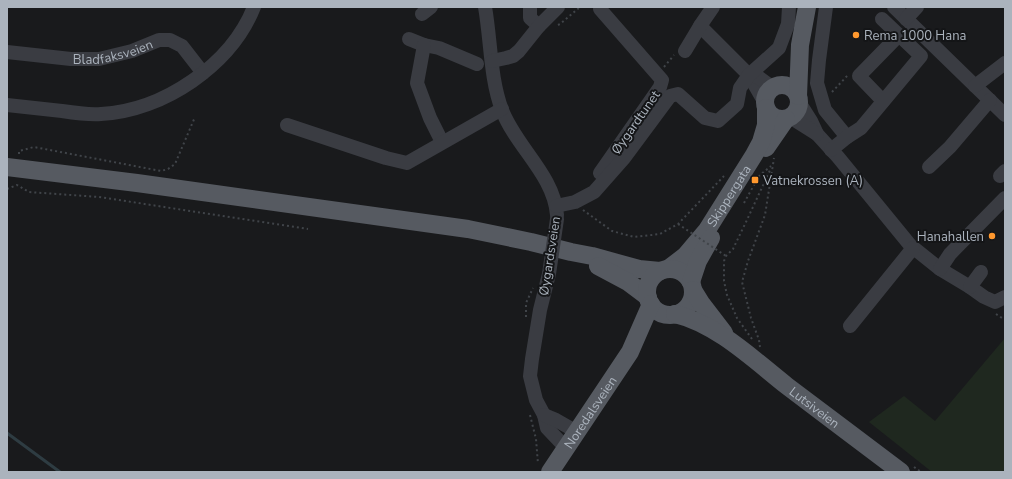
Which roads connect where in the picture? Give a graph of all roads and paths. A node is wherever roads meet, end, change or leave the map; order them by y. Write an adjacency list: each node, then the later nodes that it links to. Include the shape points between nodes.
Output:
1 (254, 7): 27 (street, via 244,28 215,63)
2 (485, 7): 24 (street, Øygardsveien)
3 (530, 7): 16 (street, via 530,18)
4 (558, 7): 16 (street)
5 (580, 7): 15 (path, via 560,24)
6 (713, 7): 17 (street)
7 (789, 7): 29 (street, via 788,24 779,48)
8 (807, 7): 21 (main road)
9 (826, 7): 40 (street, via 817,83 825,110)
10 (894, 7): 14 (street)
11 (917, 7): 14 (street)
12 (600, 9): 28 (street, Øygardtunet)
13 (882, 19): 18 (street)
14 (906, 19): 30 (street)
15 (554, 25)
16 (539, 26): 24 (street, via 513,56)
17 (700, 26): 22 (street); 29 (street)
18 (899, 35): 33 (street, via 921,56); 33 (street, via 858,76)
19 (409, 39): 20 (street)
20 (424, 45): 26 (street, via 439,48); 41 (street, via 417,83)
21 (800, 45): 31 (main road, via 791,70); 35 (main road)
22 (685, 51): 28 (path, via 679,50)
23 (7, 52): 27 (street, Bladfaksveien, via 71,59 99,59 132,51 159,40 170,40 182,46)
24 (492, 61): 36 (street, Øygardsveien)
25 (1005, 63): 30 (street)
26 (477, 64)
27 (203, 73): 34 (street, via 171,94 148,104 112,113 90,114)
28 (658, 74): 50 (street, Øygardtunet, via 662,80 660,87 604,166)
29 (749, 75): 31 (street, via 758,77); 50 (street, via 740,88 737,104 718,121 705,118 678,94 670,96 624,158)
30 (975, 86): 32 (street)
31 (771, 96): 35 (main road, via 774,117 780,119); 35 (main road, via 784,86 790,88 795,91); 61 (main road, Skippergata, via 766,125 754,155 707,230 685,256)
32 (990, 100): 37 (street); 47 (street)
33 (883, 101): 40 (street, via 861,128)
34 (7, 106)
35 (793, 108): 42 (street); 63 (main road, Skippergata, via 712,236 698,261)
36 (502, 109): 41 (street); 54 (street, Øygardsveien, via 517,139 544,176)
37 (1005, 115)
38 (195, 117): 43 (path, via 175,164 168,169 160,170 34,147)
39 (287, 125): 41 (street, via 407,163)
40 (847, 137): 42 (street)
41 (442, 142)
42 (831, 150): 57 (street)
43 (19, 151)
44 (775, 154): 45 (path)
45 (772, 165): 53 (path, via 759,176); 59 (path, via 733,249); 59 (path, via 765,215 742,282 760,348 737,318 728,295 724,281)
46 (7, 167): 58 (main road, via 468,229)
47 (930, 167)
48 (725, 174): 55 (path)
49 (7, 189): 56 (path, via 17,185 29,192 98,197)
50 (590, 194): 52 (street)
51 (1005, 198): 60 (street, via 950,254)
52 (575, 202): 54 (street); 55 (path, via 612,231 634,237 660,234)
53 (744, 203)
54 (557, 213): 71 (street, Øygardsveien, bridge, via 549,274 540,310 530,376 536,400)
55 (678, 224): 59 (path, bridge)
56 (308, 229)
57 (913, 248): 60 (street); 68 (street)
58 (571, 252): 61 (main road, via 639,269); 66 (main road, via 628,282)
59 (726, 256)
60 (940, 269): 64 (street)
61 (664, 270): 63 (main road, via 683,273); 66 (main road, via 651,280 648,287)
62 (981, 272): 64 (street)
63 (692, 286): 67 (main road, via 689,305 683,311); 69 (main road, Lutsiveien, via 701,303)
64 (970, 287): 65 (street, via 992,301)
65 (1005, 297)
66 (650, 301): 67 (main road, via 660,312); 70 (main road, Noredalsveien)
67 (672, 314): 69 (main road, Lutsiveien, via 697,321); 70 (main road, Noredalsveien)
68 (850, 326)
69 (729, 340): 75 (main road, Lutsiveien)
70 (630, 352): 72 (main road, Noredalsveien)
71 (544, 415): 72 (street); 73 (street, Øygardsveien, via 547,428)
72 (577, 432): 73 (main road, Noredalsveien)
73 (566, 448): 74 (main road, Noredalsveien)
74 (550, 472)
75 (902, 472)

